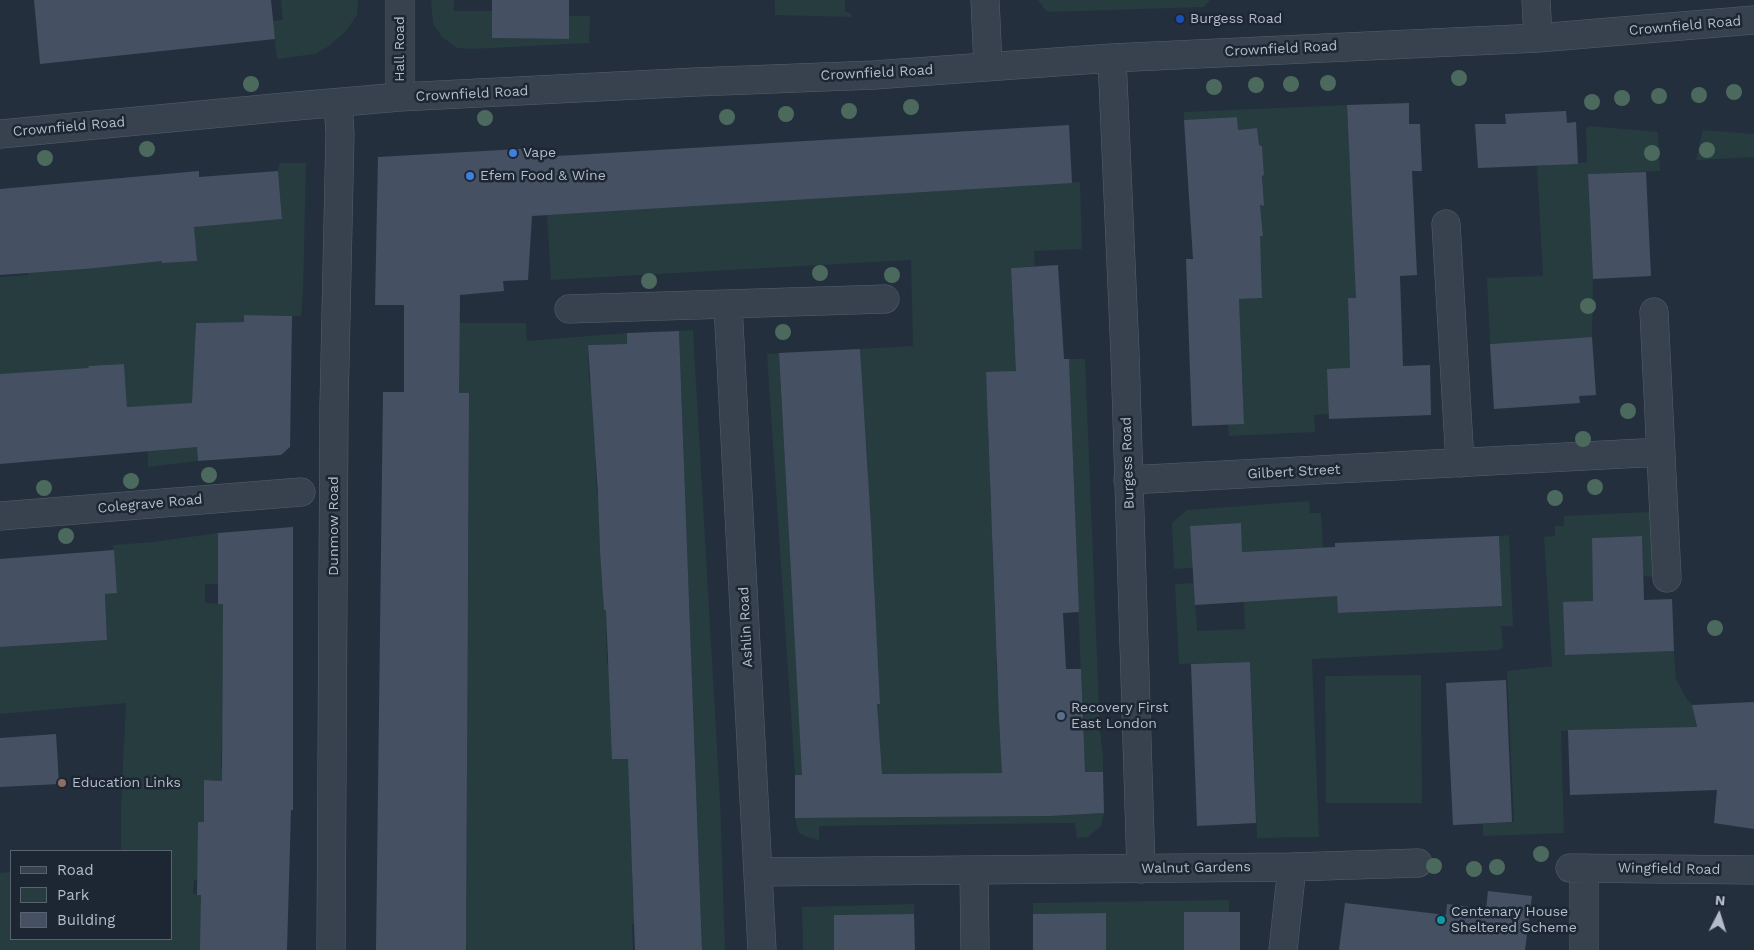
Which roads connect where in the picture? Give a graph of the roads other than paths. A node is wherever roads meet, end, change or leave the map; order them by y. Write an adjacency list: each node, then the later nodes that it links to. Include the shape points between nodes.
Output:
1 (400, 0): 8 (street, Hall Road)
2 (985, 0): 7 (street)
3 (1536, 0): 5 (street)
4 (1754, 20): 5 (street, Crownfield Road)
5 (1538, 38): 6 (street, Crownfield Road)
6 (1112, 58): 7 (street, Crownfield Road); 18 (street, Burgess Road)
7 (988, 66): 8 (street, Crownfield Road, via 874,75)
8 (400, 98): 9 (street, Crownfield Road)
9 (338, 103): 10 (street, Crownfield Road); 28 (street, Dunmow Road)
10 (0, 134)
11 (1446, 224): 17 (street)
12 (885, 299): 13 (street)
13 (728, 305): 14 (street); 27 (street, Ashlin Road)
14 (569, 309)
15 (1654, 312): 16 (street)
16 (1661, 452): 17 (street, Gilbert Street); 21 (street)
17 (1460, 463): 18 (street, Gilbert Street)
18 (1128, 480): 24 (street, Burgess Road)
19 (300, 492): 20 (street, Colegrave Road)
20 (0, 516)
21 (1667, 578)
22 (1418, 863): 23 (street, Walnut Gardens)
23 (1292, 867): 24 (street, Walnut Gardens); 31 (street)
24 (1142, 869): 25 (street, Walnut Gardens)
25 (974, 870): 27 (street, Walnut Gardens); 30 (street)
26 (1754, 870): 32 (street, Wingfield Road, via 1577,868)
27 (758, 872): 29 (street, Ashlin Road)
28 (331, 950)
29 (762, 950)
30 (975, 950)
31 (1283, 950)
32 (1584, 950)

